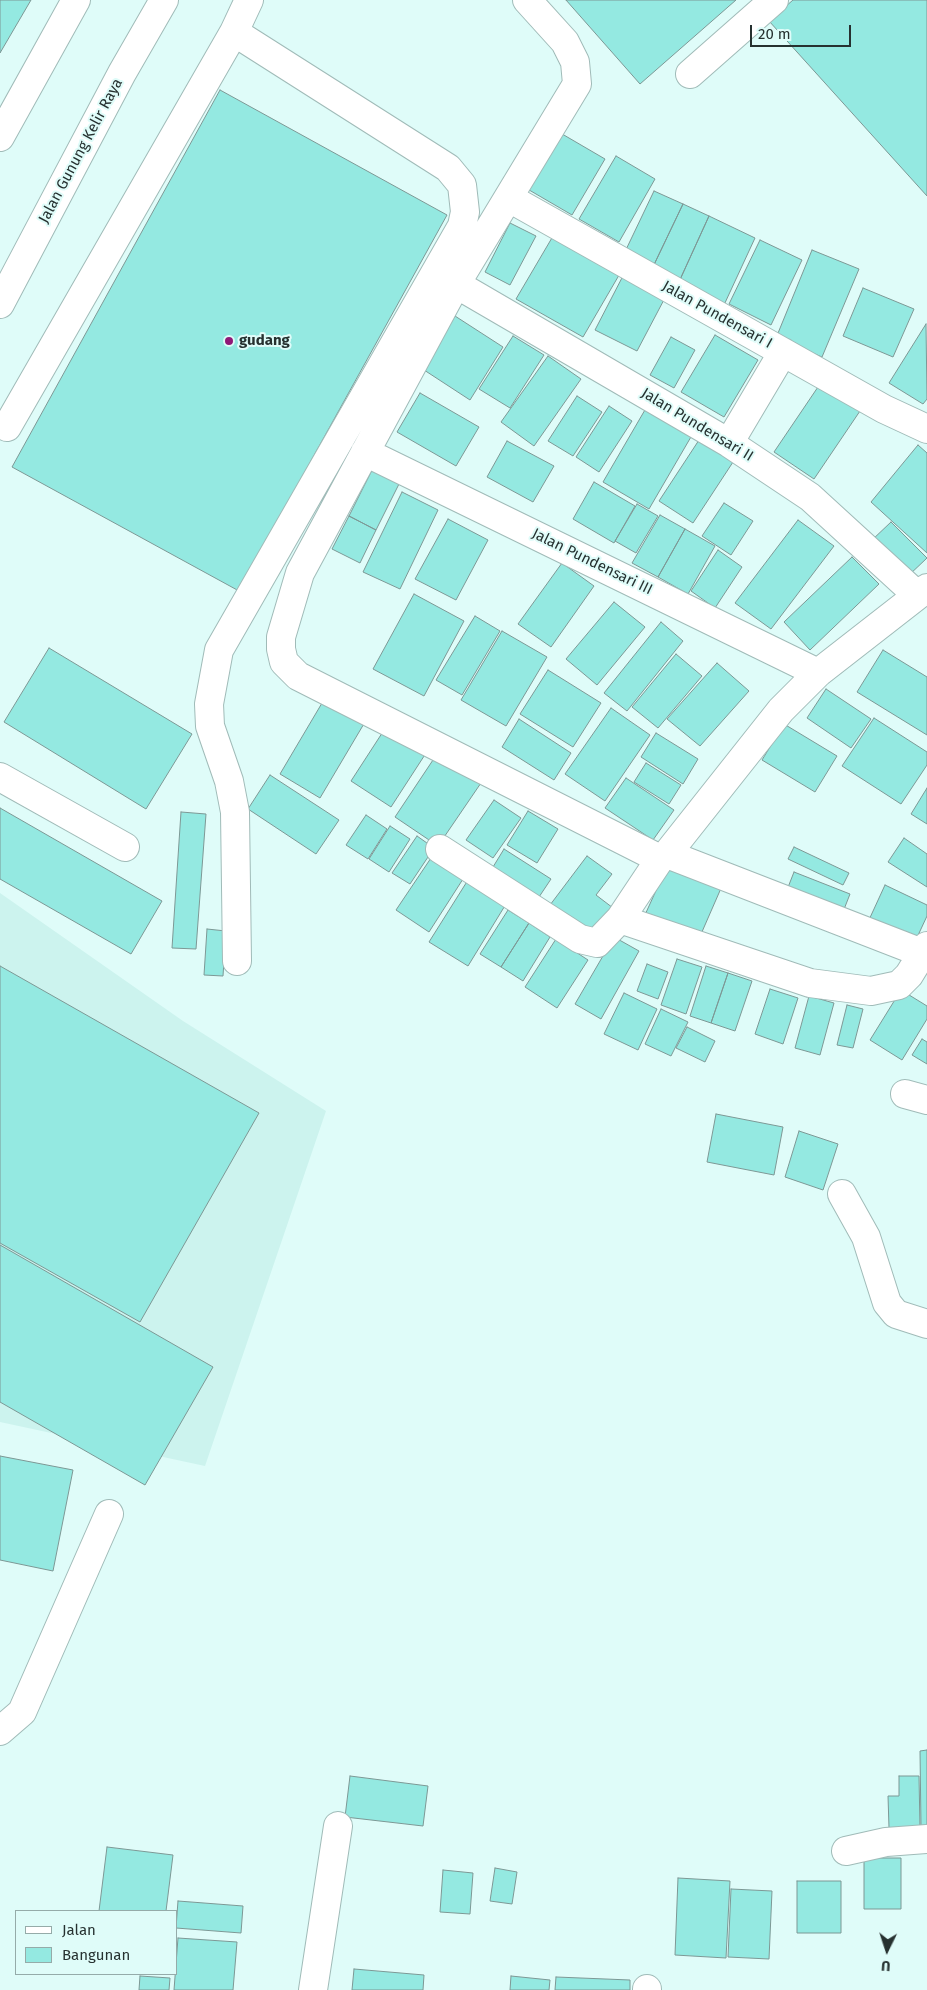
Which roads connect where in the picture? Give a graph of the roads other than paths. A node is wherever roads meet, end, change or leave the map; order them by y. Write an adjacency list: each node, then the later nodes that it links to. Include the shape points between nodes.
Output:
1 (76, 0): 8 (street)
2 (164, 0): 11 (street, Jalan Gunung Kelir Raya)
3 (249, 0): 6 (street)
4 (527, 0): 9 (street, via 566,42 575,62 577,84)
5 (774, 0): 7 (street)
6 (234, 32): 13 (street); 25 (street, via 448,168 462,184 465,212 462,226 219,650 209,704 210,726 229,781 235,812)
7 (690, 74)
8 (0, 137)
9 (509, 198): 10 (street); 12 (street, Jalan Pundensari I)
10 (456, 284): 15 (street, Jalan Pundensari II); 16 (street)
11 (0, 304)
12 (783, 352): 14 (street, Jalan Pundensari I, via 884,409); 15 (street)
13 (7, 427)
14 (927, 429)
15 (729, 443): 17 (street, Jalan Pundensari II, via 810,498)
16 (365, 452): 18 (street, Jalan Pundensari III); 22 (street, via 300,572 281,637 280,650 284,662 298,676)
17 (922, 592): 18 (street)
18 (818, 673): 22 (street, via 781,710)
19 (0, 777): 20 (street)
20 (125, 847)
21 (440, 849): 23 (street, via 586,942 597,943)
22 (664, 857): 23 (street); 24 (street)
23 (620, 919): 24 (street, via 810,983 871,991 898,985 909,975)
24 (924, 950)
25 (237, 961)
26 (842, 1194): 27 (street, via 866,1237 888,1302 896,1314)
27 (927, 1324)
28 (109, 1514): 29 (street, via 22,1712)
29 (0, 1731)
30 (338, 1826): 33 (street)
31 (927, 1839): 32 (street, via 886,1842)
32 (846, 1851)
33 (313, 1990)

